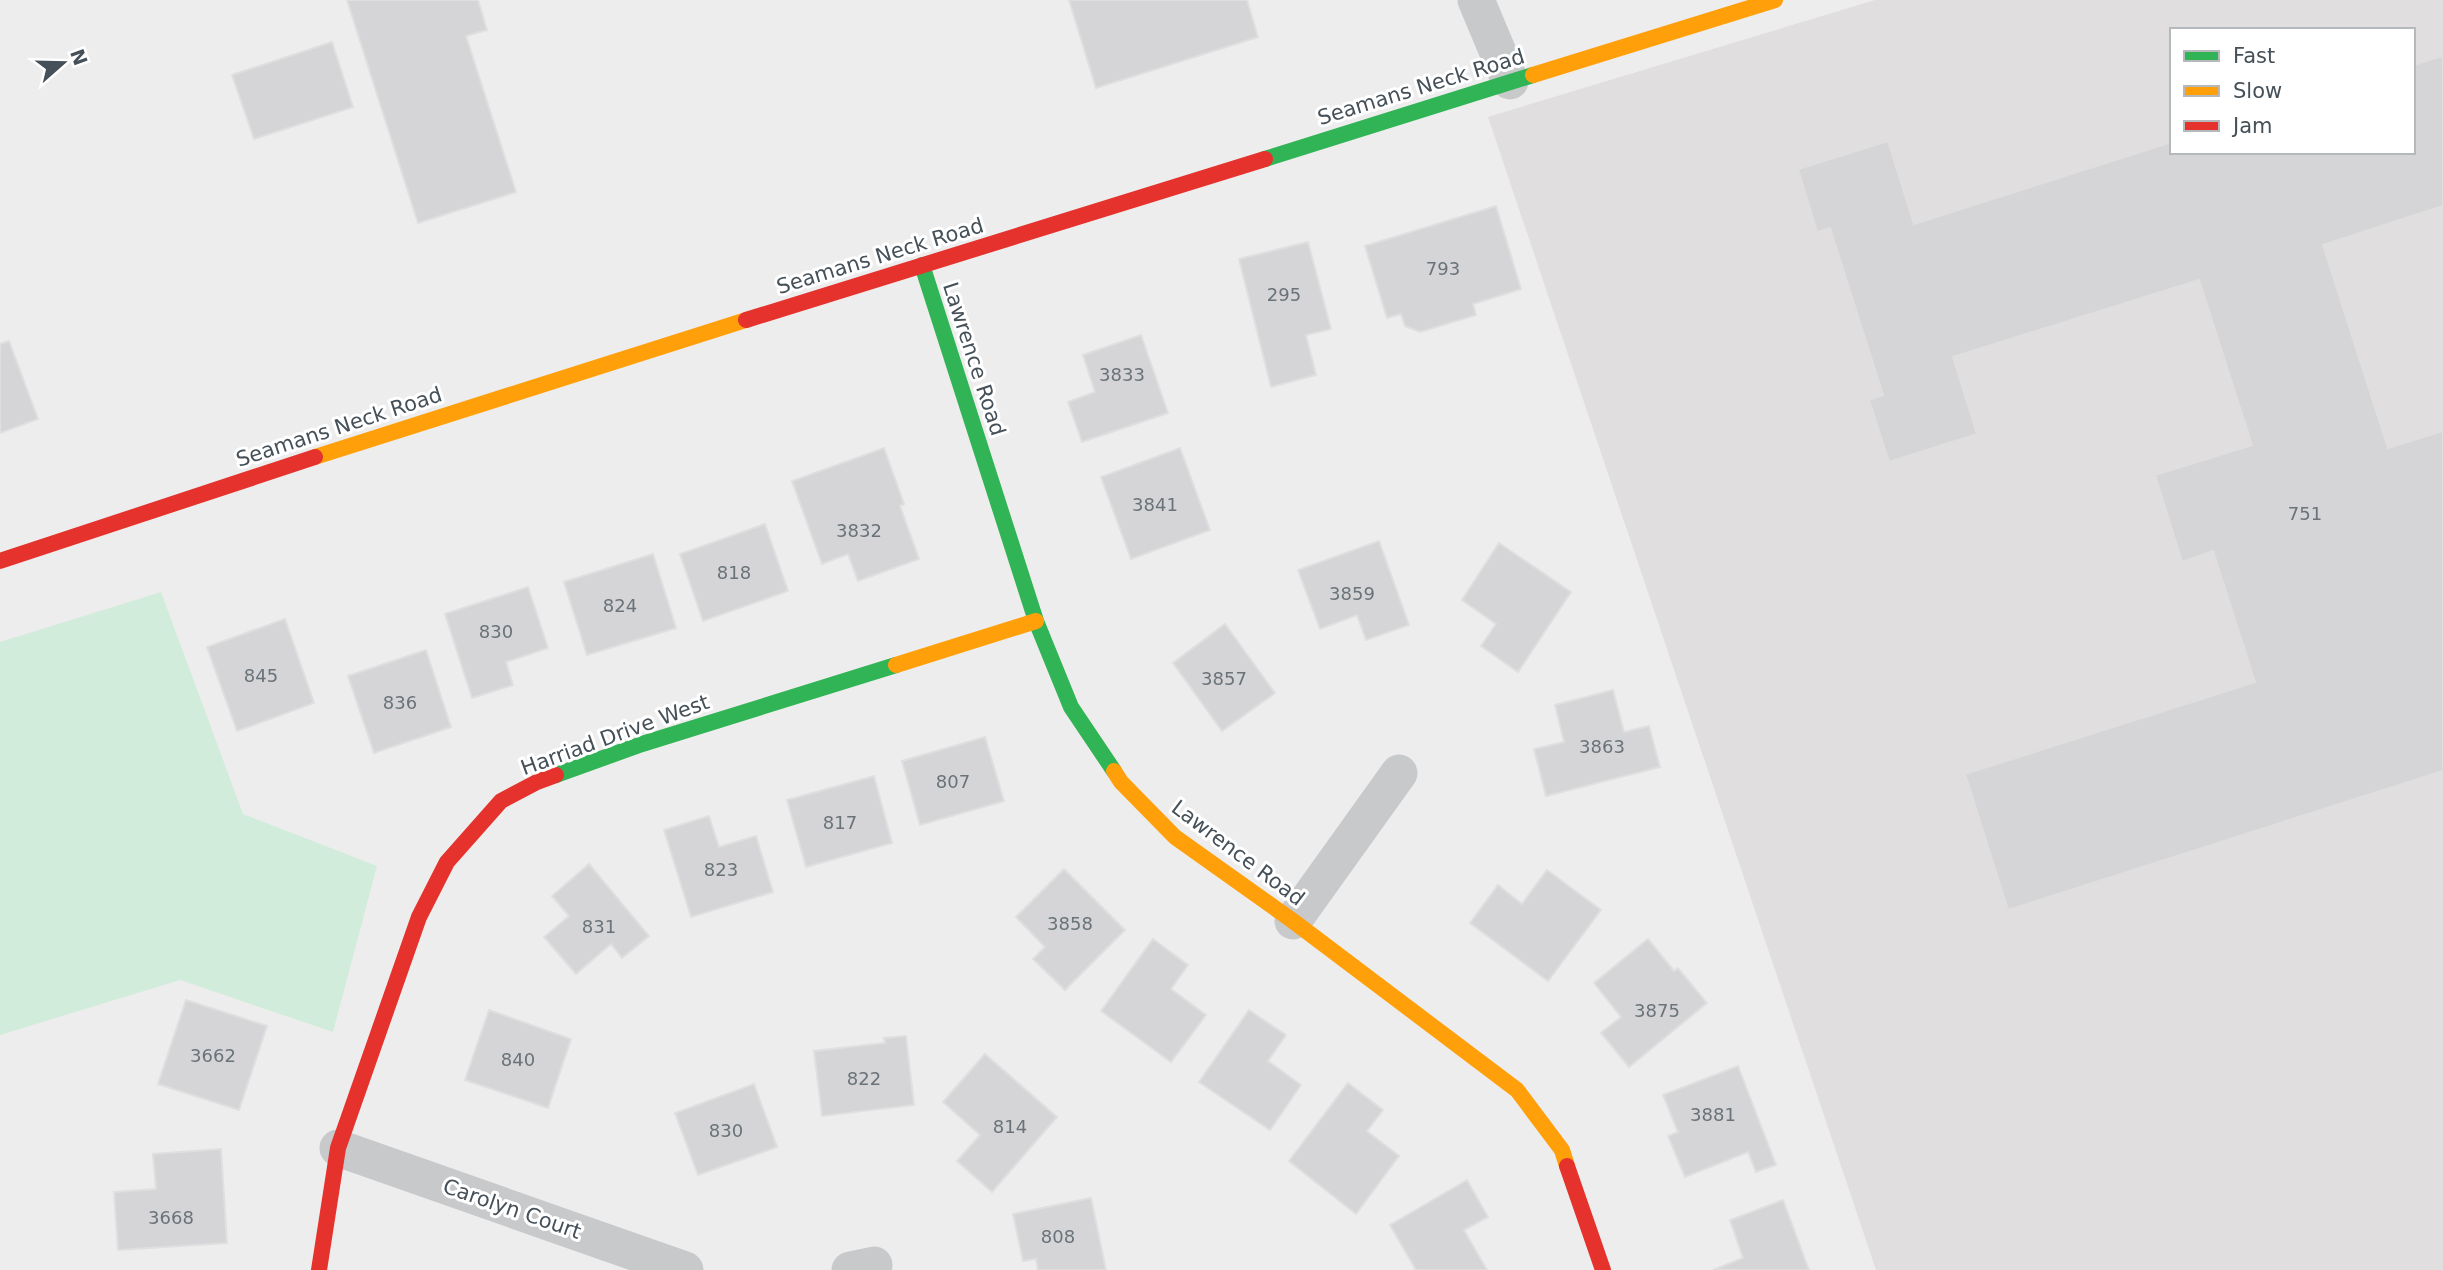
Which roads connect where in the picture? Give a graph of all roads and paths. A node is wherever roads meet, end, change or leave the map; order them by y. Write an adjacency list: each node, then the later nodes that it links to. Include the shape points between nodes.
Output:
1 (1476, 0): 3 (street)
2 (1775, 0): 3 (street, Seamans Neck Road)
3 (1510, 81): 4 (street, Seamans Neck Road)
4 (922, 265): 5 (street, Seamans Neck Road, via 452,412); 6 (street, Lawrence Road)
5 (0, 561)
6 (1035, 621): 8 (street, Lawrence Road, via 1071,707 1121,782 1175,837); 9 (street, Harriad Drive West, via 642,744 537,782 501,801 447,862 419,917)
7 (1399, 773): 8 (street)
8 (1293, 921): 12 (street, Lawrence Road, via 1517,1090 1562,1150)
9 (338, 1148): 10 (street, Harriad Drive West); 11 (street, Carolyn Court)
10 (319, 1270)
11 (685, 1270)
12 (1603, 1270)

